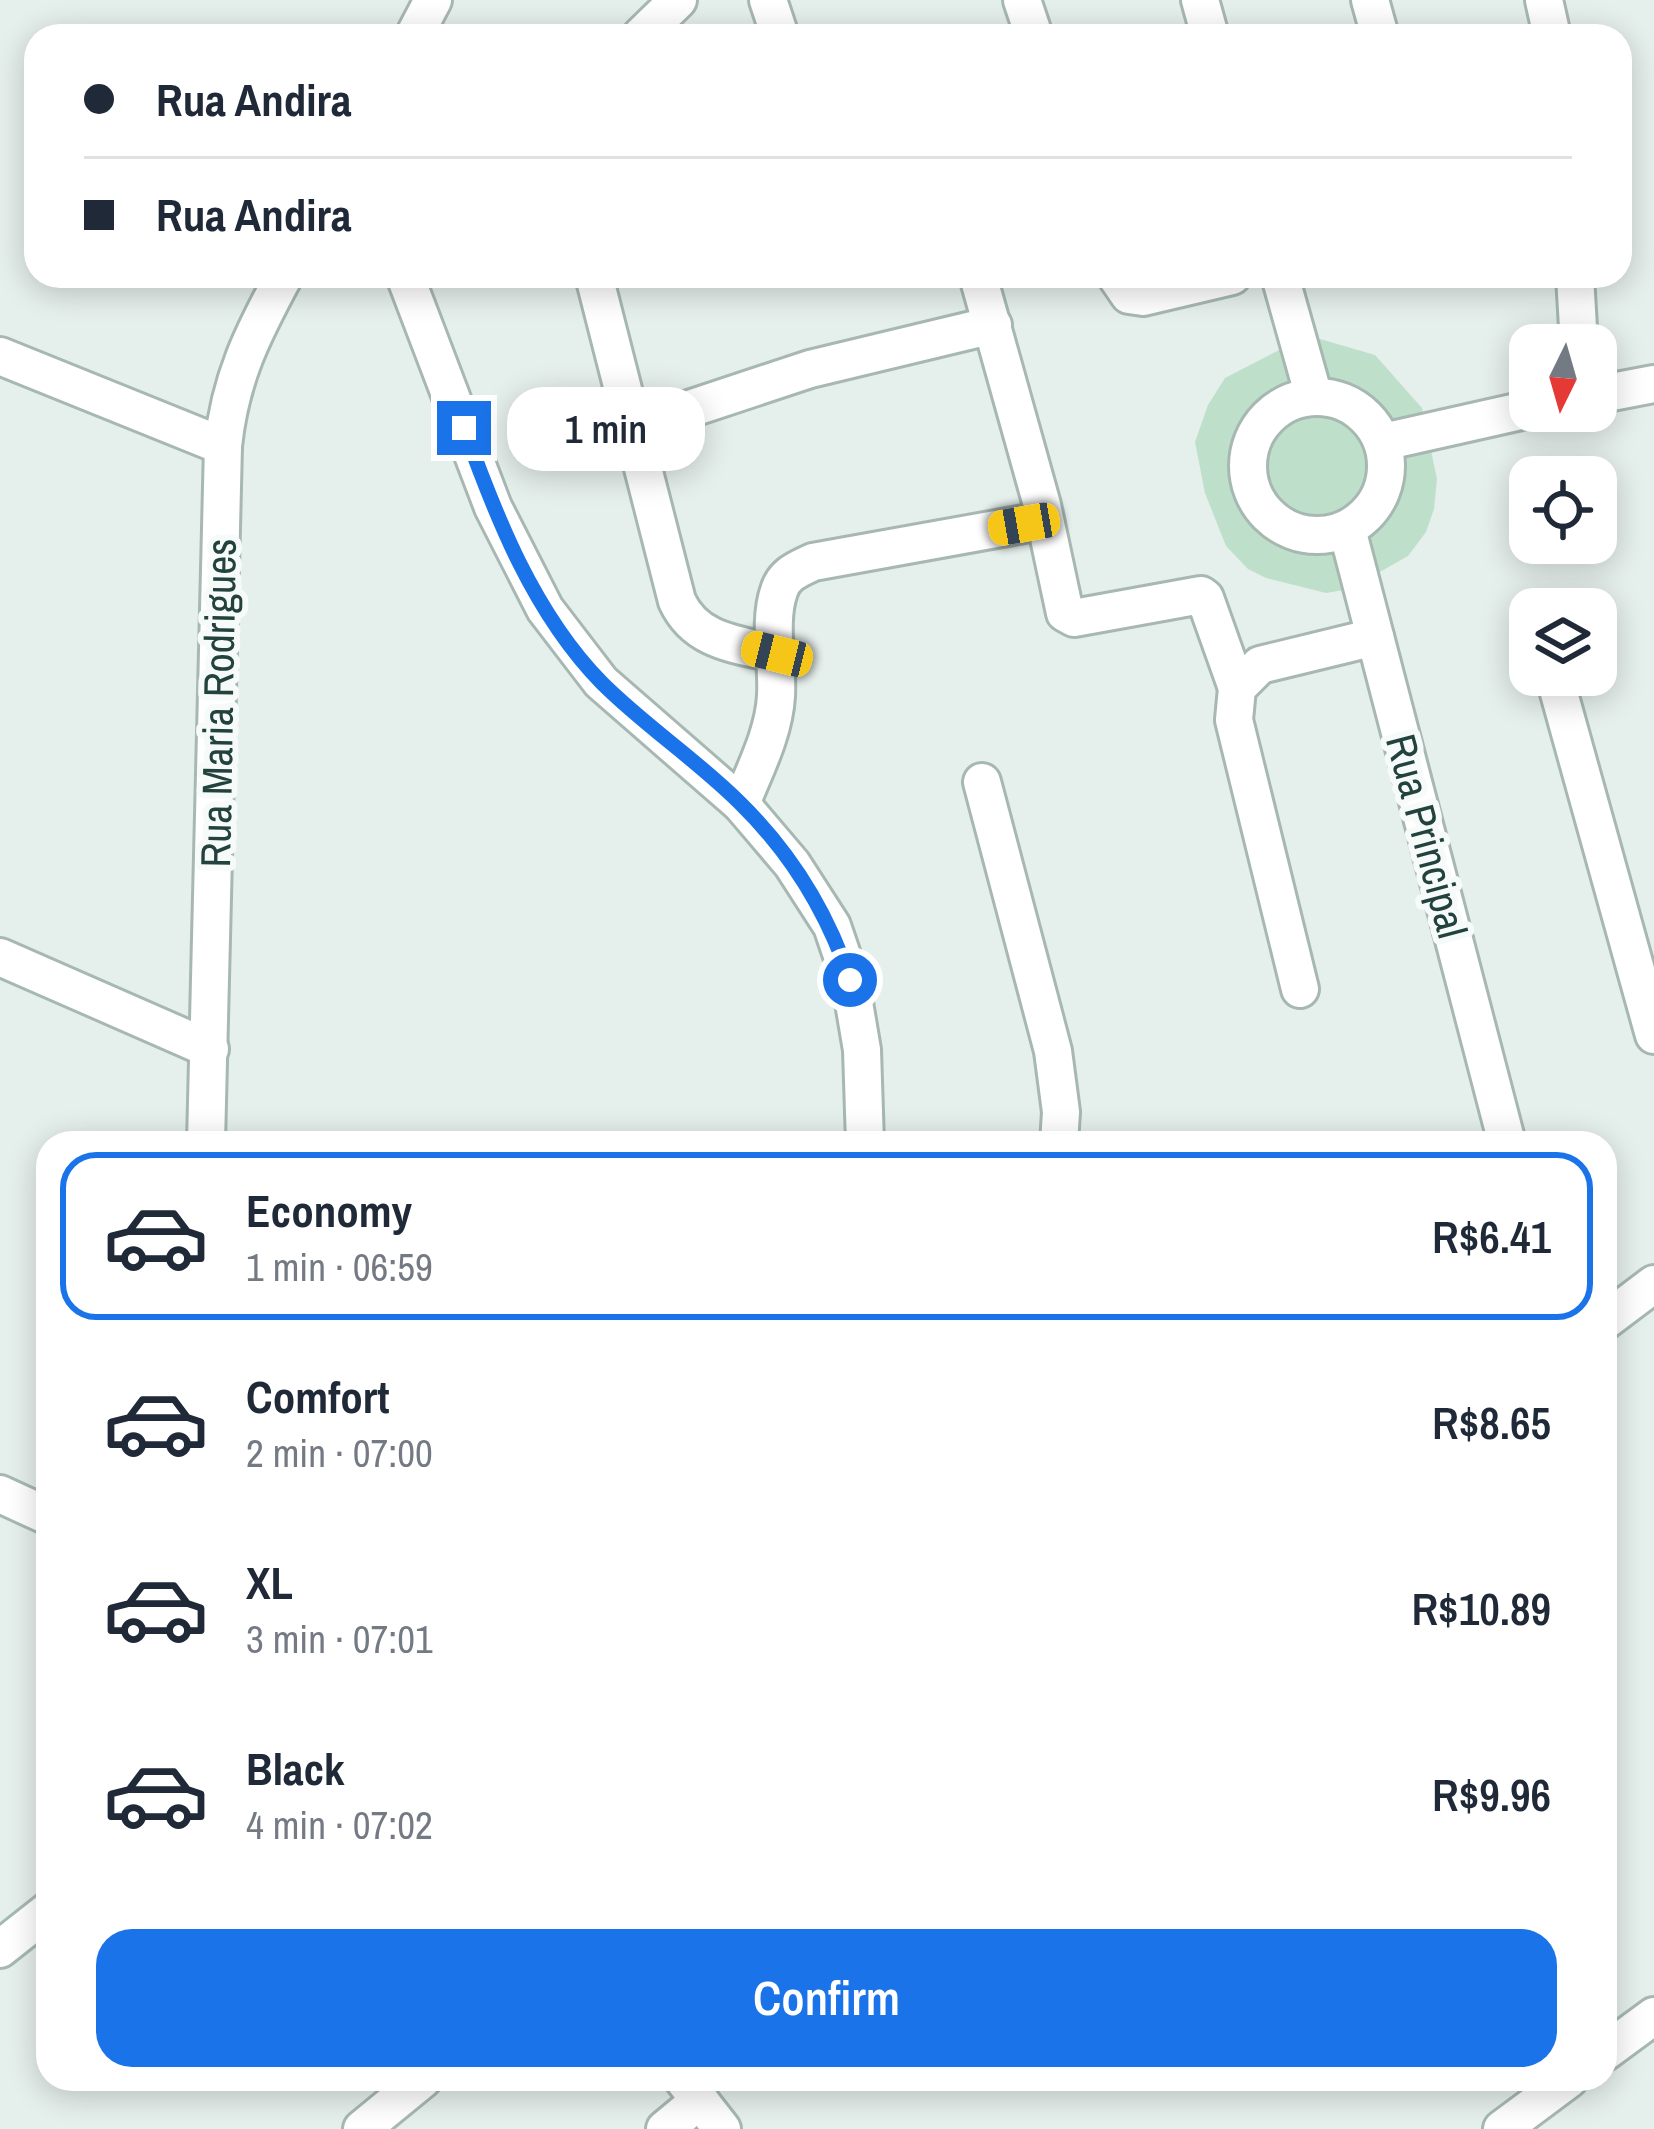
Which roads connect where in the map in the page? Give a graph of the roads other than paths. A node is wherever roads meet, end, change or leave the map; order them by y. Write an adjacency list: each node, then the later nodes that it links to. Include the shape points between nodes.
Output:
1 (678, 0): 2 (street)
2 (653, 24)
3 (278, 288): 20 (street, Rua Maria Rodrigues, via 241,360)
4 (410, 288): 28 (street, via 493,507 545,609 601,682)
5 (597, 288): 18 (street)
6 (982, 288): 12 (street)
7 (1124, 288): 8 (street, via 1143,297)
8 (1181, 288)
9 (1283, 288): 16 (street)
10 (1576, 288): 11 (street)
11 (1578, 324)
12 (993, 325): 18 (street, via 810,369); 25 (street, via 1065,613 1074,618 1201,595)
13 (0, 356): 20 (street)
14 (1654, 383): 15 (street)
15 (1617, 391)
16 (1314, 398): 19 (street, via 1352,406); 22 (street, via 1280,408 1259,428 1249,450 1250,485 1278,524 1300,534)
17 (1509, 414): 19 (street)
18 (632, 428): 24 (street, via 685,617 714,638)
19 (1383, 442): 22 (street, via 1383,489)
20 (223, 446): 32 (street, Rua Maria Rodrigues)
21 (1024, 524): 24 (street, via 790,572 775,609)
22 (1347, 529): 23 (street, Rua Principal)
23 (1375, 637): 25 (street, via 1260,665); 36 (street, Rua Principal)
24 (777, 654): 28 (street, via 767,739)
25 (1237, 688): 30 (street, via 1234,720)
26 (1560, 696): 31 (street)
27 (982, 782): 35 (street, via 1053,1052)
28 (741, 804): 34 (street, via 832,926 862,1049)
29 (0, 957): 32 (street)
30 (1300, 988)
31 (1654, 1035)
32 (210, 1049): 33 (street, Rua Maria Rodrigues)
33 (207, 1131)
34 (865, 1131)
35 (1060, 1131)
36 (1504, 1131)
37 (1654, 1266): 39 (street)
38 (1654, 1284): 40 (street)
39 (1617, 1292)
40 (1617, 1312)
41 (0, 1494): 42 (street)
42 (36, 1510)
43 (36, 1920): 44 (street)
44 (0, 1949)
45 (1654, 2016): 46 (street)
46 (1617, 2043)
47 (408, 2091): 51 (street)
48 (690, 2091): 52 (street)
49 (692, 2091): 53 (street)
50 (1553, 2091): 54 (street)
51 (362, 2129)
52 (664, 2129)
53 (722, 2129)
54 (1502, 2129)

